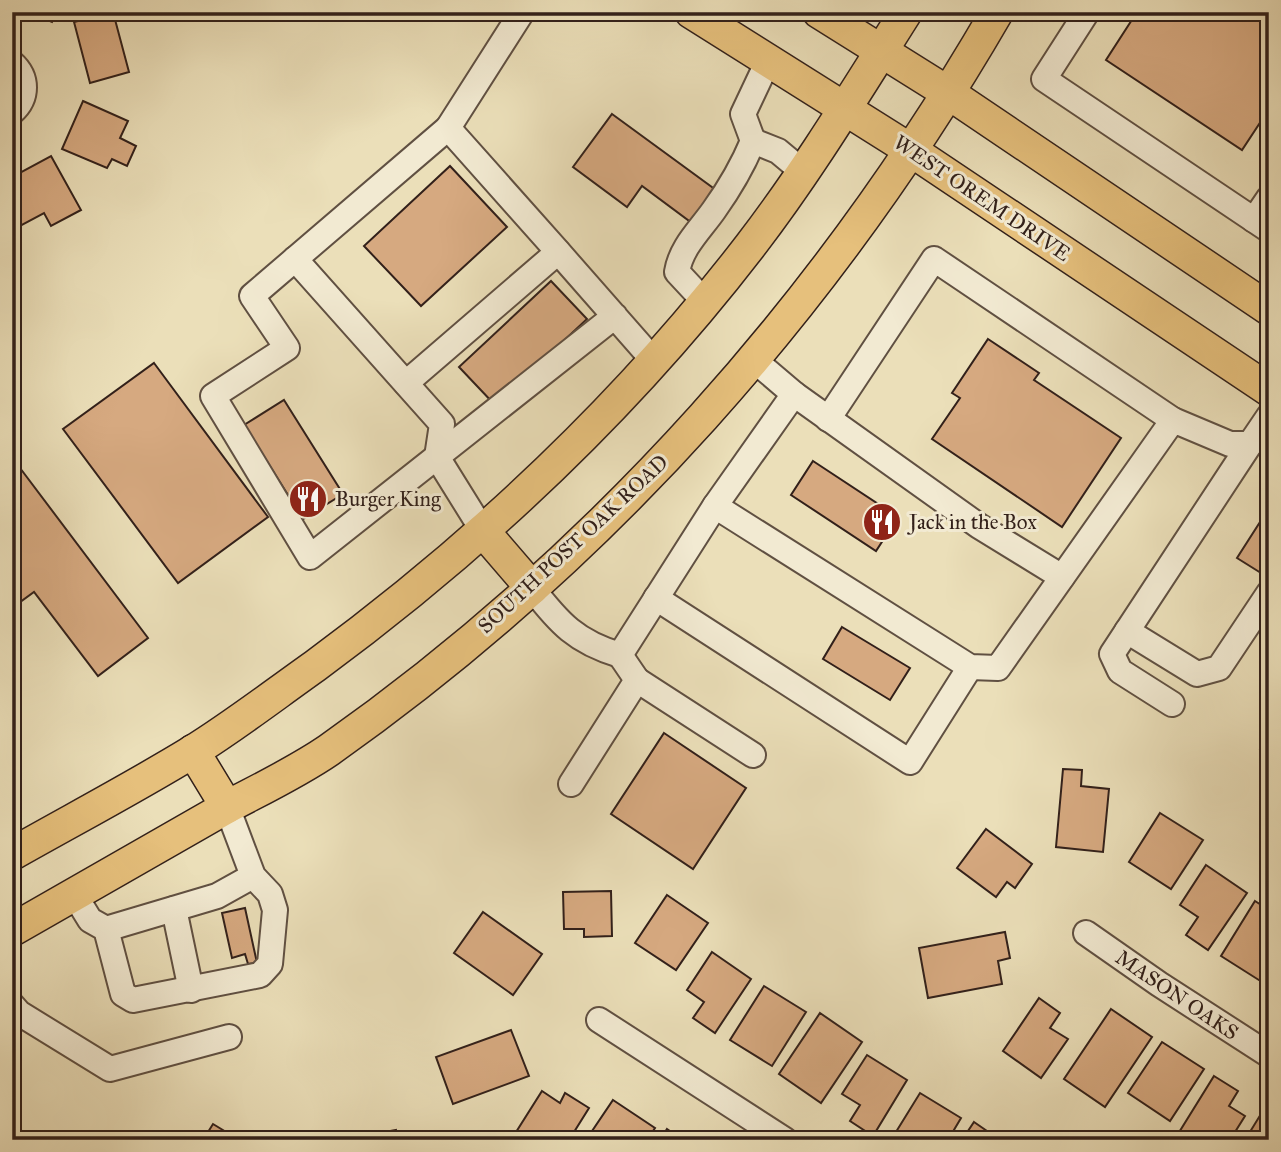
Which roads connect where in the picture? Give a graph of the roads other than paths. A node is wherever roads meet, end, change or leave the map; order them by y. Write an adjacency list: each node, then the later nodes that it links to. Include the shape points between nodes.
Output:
1 (522, 12): 13 (street)
2 (691, 12): 8 (main road, WEST OREM DRIVE)
3 (820, 12): 7 (main road)
4 (906, 12): 7 (main road)
5 (997, 12): 10 (main road, SOUTH POST OAK ROAD)
6 (1087, 12): 18 (street, via 1044,79)
7 (882, 51): 10 (main road); 11 (main road)
8 (768, 61): 11 (main road, WEST OREM DRIVE); 14 (street, via 744,114)
9 (12, 63): 12 (street, via 25,88)
10 (950, 94): 15 (main road, SOUTH POST OAK ROAD); 22 (main road)
11 (845, 109): 15 (main road, WEST OREM DRIVE); 16 (main road)
12 (12, 112)
13 (448, 128): 19 (street); 20 (street)
14 (753, 141): 16 (street, via 778,151); 21 (street, via 678,264 677,272)
15 (912, 151): 24 (main road, SOUTH POST OAK ROAD); 27 (main road, WEST OREM DRIVE)
16 (802, 171): 21 (main road, via 750,246)
17 (1269, 198): 18 (street)
18 (1262, 225)
19 (558, 252): 23 (street); 26 (street)
20 (295, 259): 26 (street); 32 (street, via 252,296 287,348 213,397 310,557)
21 (704, 301): 25 (main road)
22 (1269, 309)
23 (615, 316): 25 (street); 32 (street)
24 (754, 360): 28 (street); 36 (main road, SOUTH POST OAK ROAD, via 699,426 627,500)
25 (654, 361): 34 (main road, via 574,448)
26 (406, 383): 32 (street, via 442,424)
27 (1269, 390)
28 (794, 394): 29 (street); 33 (street)
29 (828, 419): 30 (street, via 934,259); 35 (street, via 979,526)
30 (1173, 420): 31 (street, via 1230,444); 35 (street)
31 (1261, 433): 39 (street)
32 (437, 457): 34 (street)
33 (715, 506): 38 (street); 41 (street)
34 (483, 531): 36 (main road); 44 (main road, via 371,624)
35 (1062, 577): 41 (street, via 998,668)
36 (532, 588): 40 (street, via 561,625 594,647); 47 (main road, SOUTH POST OAK ROAD, via 327,751)
37 (1269, 593): 39 (street, via 1219,668 1197,674)
38 (656, 598): 40 (street); 41 (street, via 910,762)
39 (1127, 631): 43 (street, via 1112,654 1120,671)
40 (620, 654): 42 (street)
41 (970, 667)
42 (637, 680): 45 (street); 46 (street)
43 (1172, 704)
44 (192, 751): 47 (main road); 48 (main road)
45 (753, 755)
46 (571, 784)
47 (228, 807): 49 (street); 50 (main road, SOUTH POST OAK ROAD)
48 (12, 854)
49 (253, 876): 51 (street, via 217,896); 55 (street, via 270,894 275,910 270,964 260,975)
50 (74, 894): 52 (street, via 90,920); 53 (main road, SOUTH POST OAK ROAD)
51 (174, 909): 52 (street); 55 (street)
52 (106, 929): 55 (street, via 123,994 133,1000)
53 (12, 930)
54 (1086, 933): 59 (street, MASON OAKS)
55 (191, 990)
56 (15, 1013): 58 (street, via 110,1069)
57 (599, 1020): 60 (street)
58 (229, 1037)
59 (1269, 1055)
60 (785, 1140)

